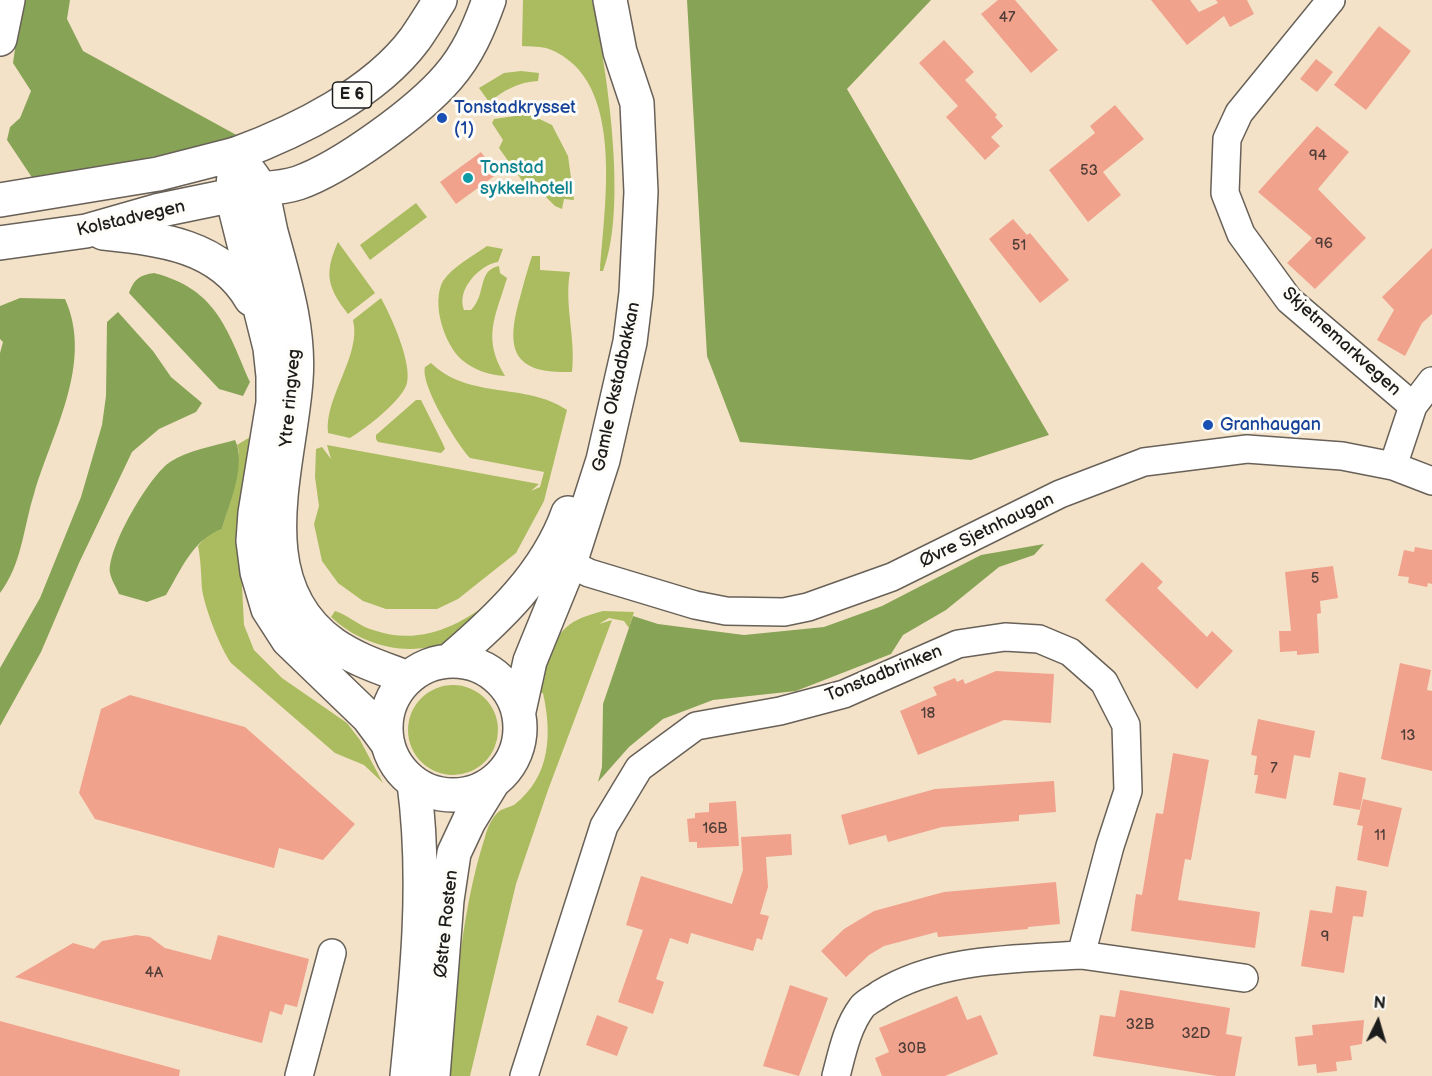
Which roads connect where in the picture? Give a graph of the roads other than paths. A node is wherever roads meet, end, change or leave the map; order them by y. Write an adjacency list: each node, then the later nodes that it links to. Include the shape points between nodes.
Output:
1 (8, 0): 6 (main road)
2 (440, 0): 7 (main road, E 6, via 414,40 345,101 311,122)
3 (489, 0): 8 (main road, E 6, via 475,38 448,77 393,126 326,170 297,184)
4 (610, 0): 17 (main road, Gamle Okstadbakkan, via 620,52 617,104 623,191 616,301 601,392 566,518)
5 (1331, 0): 14 (street, Skjetnemarkvegen, via 1239,113 1227,139 1225,193 1240,234 1290,300)
6 (0, 39)
7 (236, 154): 8 (main road, Ytre ringveg); 9 (main road, via 158,174)
8 (247, 193): 10 (main road, Kolstadvegen); 12 (main road, Ytre ringveg); 19 (main road, Ytre ringveg, via 294,321 297,348 295,398 279,512 283,569 295,602 316,631 368,663)
9 (0, 200)
10 (86, 231): 11 (main road, Kolstadvegen); 12 (main road, Ytre ringveg, via 163,240 206,255 226,267)
11 (0, 243)
12 (259, 313): 21 (main road, Ytre ringveg, via 270,348 273,403 253,541 268,609 288,640 368,717)
13 (1432, 381): 14 (street)
14 (1413, 406): 15 (street)
15 (1393, 466): 16 (street, Øvre Sjetnhaugan); 17 (street, Øvre Sjetnhaugan, via 1342,456 1247,448 1144,462 1060,494 892,578 784,612 726,611 695,605 599,576)
16 (1432, 481)
17 (559, 558): 18 (main road, Gamle Okstadbakkan); 20 (main road, Gamle Okstadbakkan)
18 (450, 660): 19 (main road, via 427,666); 20 (main road, via 472,663 493,674 509,690)
19 (408, 678): 21 (main road, via 389,708)
20 (519, 711): 22 (main road, via 517,751 508,768)
21 (388, 744): 23 (main road, via 393,759)
22 (493, 782): 23 (main road, via 474,792 454,795 433,792); 29 (main road, Østre Rosten, via 454,853)
23 (414, 783): 28 (main road, Østre Rosten, via 422,847 421,895)
24 (333, 953): 27 (street)
25 (1081, 955): 26 (street); 30 (street, Tonstadbrinken, via 1128,790 1126,725 1104,682 1070,652 1040,639 1005,637 958,644 844,694 780,711 696,726 639,768 604,826); 31 (street, via 1003,960 923,973 889,989 863,1006 846,1038)
26 (1244, 978)
27 (299, 1076)
28 (407, 1076)
29 (433, 1076)
30 (524, 1076)
31 (836, 1076)

